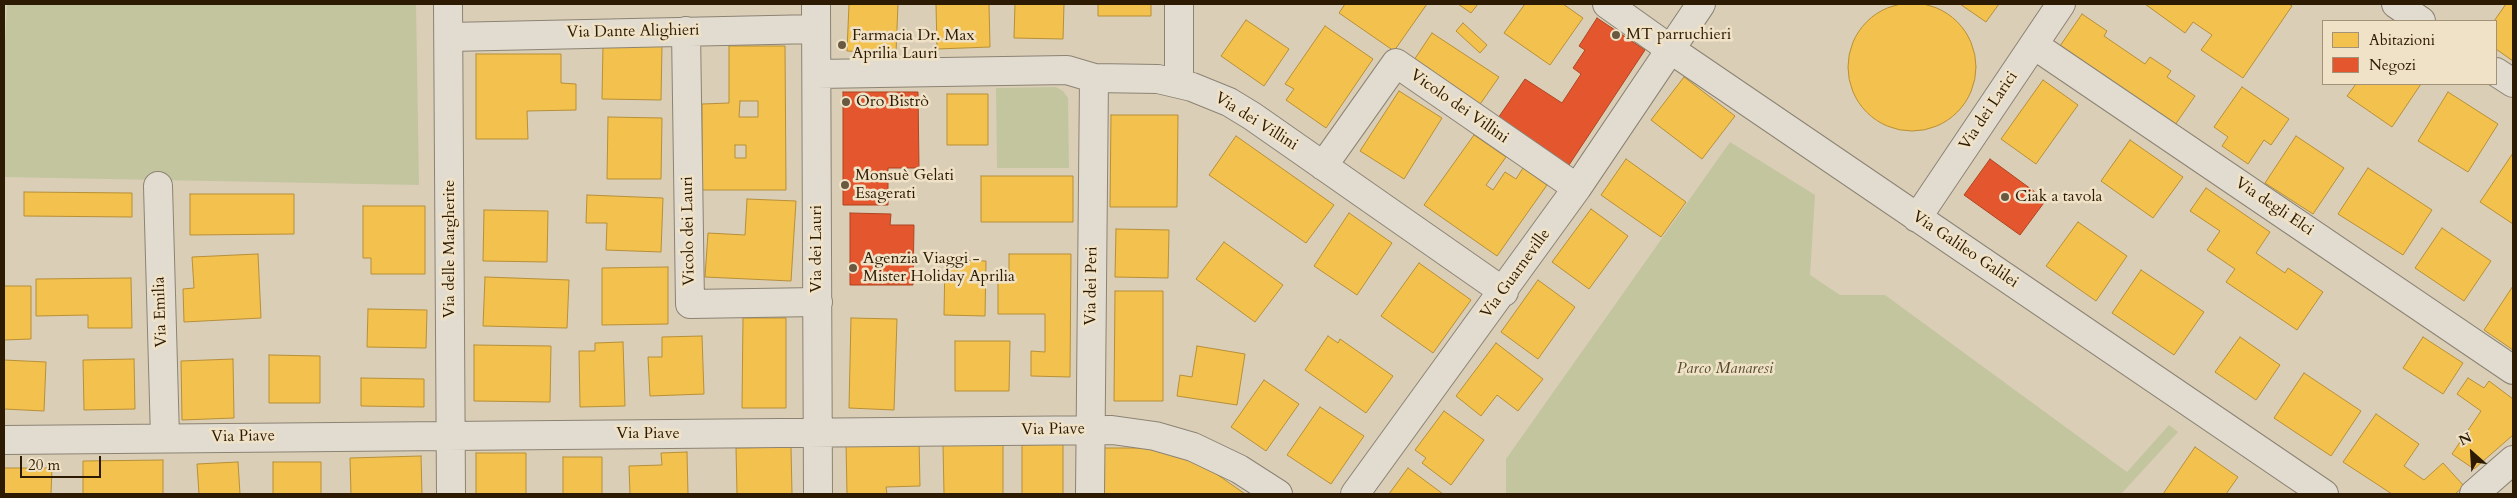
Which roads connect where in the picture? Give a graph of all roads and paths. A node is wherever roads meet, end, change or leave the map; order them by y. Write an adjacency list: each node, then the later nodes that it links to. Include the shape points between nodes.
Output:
1 (448, 4): 10 (street, Via delle Margherite)
2 (1179, 4): 16 (street)
3 (1607, 4): 12 (street, Via Galileo Galilei)
4 (1701, 4): 12 (street, Via Guarneville)
5 (2061, 4): 11 (street, Via dei Larici)
6 (2396, 4): 8 (street)
7 (816, 16): 9 (street, Via Dante Alighieri); 14 (street, Via dei Lauri)
8 (2420, 20)
9 (686, 31): 10 (street, Via Dante Alighieri); 23 (street, Vicolo dei Lauri, via 690,304)
10 (449, 36): 26 (street, Via delle Margherite)
11 (2034, 44): 21 (street, Via dei Larici); 24 (street, Via degli Elci)
12 (1670, 49): 20 (street, Via Guarneville); 21 (street, Via Galileo Galilei)
13 (2497, 73): 17 (street)
14 (817, 74): 15 (street, Via dei Villini, via 1067,70); 23 (street, Via dei Lauri)
15 (1094, 78): 16 (street, Via dei Villini, via 1138,78); 25 (street, Via dei Peri)
16 (1178, 83): 18 (street, Via dei Villini, via 1235,105)
17 (2513, 83)
18 (1323, 166): 20 (street, Vicolo dei Villini, via 1396,63); 22 (street, Via dei Villini)
19 (158, 186): 28 (street, Via Emilia)
20 (1578, 188): 22 (street, Via Guarneville)
21 (1917, 218): 36 (street, Via Galileo Galilei)
22 (1504, 292): 35 (street, Via Guarneville)
23 (818, 302): 27 (street, Via dei Lauri)
24 (2513, 370)
25 (1090, 430): 27 (street, Via Piave); 33 (street, Via dei Peri); 34 (street, Via Piave, via 1133,432 1193,447 1239,469)
26 (450, 434): 27 (street, Via Piave); 28 (street, Via Piave); 31 (street, Via delle Margherite)
27 (818, 434): 32 (street, Via dei Lauri)
28 (164, 438): 29 (street, Via Piave)
29 (4, 440)
30 (2513, 460): 37 (street)
31 (451, 494)
32 (818, 494)
33 (1090, 494)
34 (1278, 494)
35 (1355, 494)
36 (2324, 494)
37 (2474, 494)

